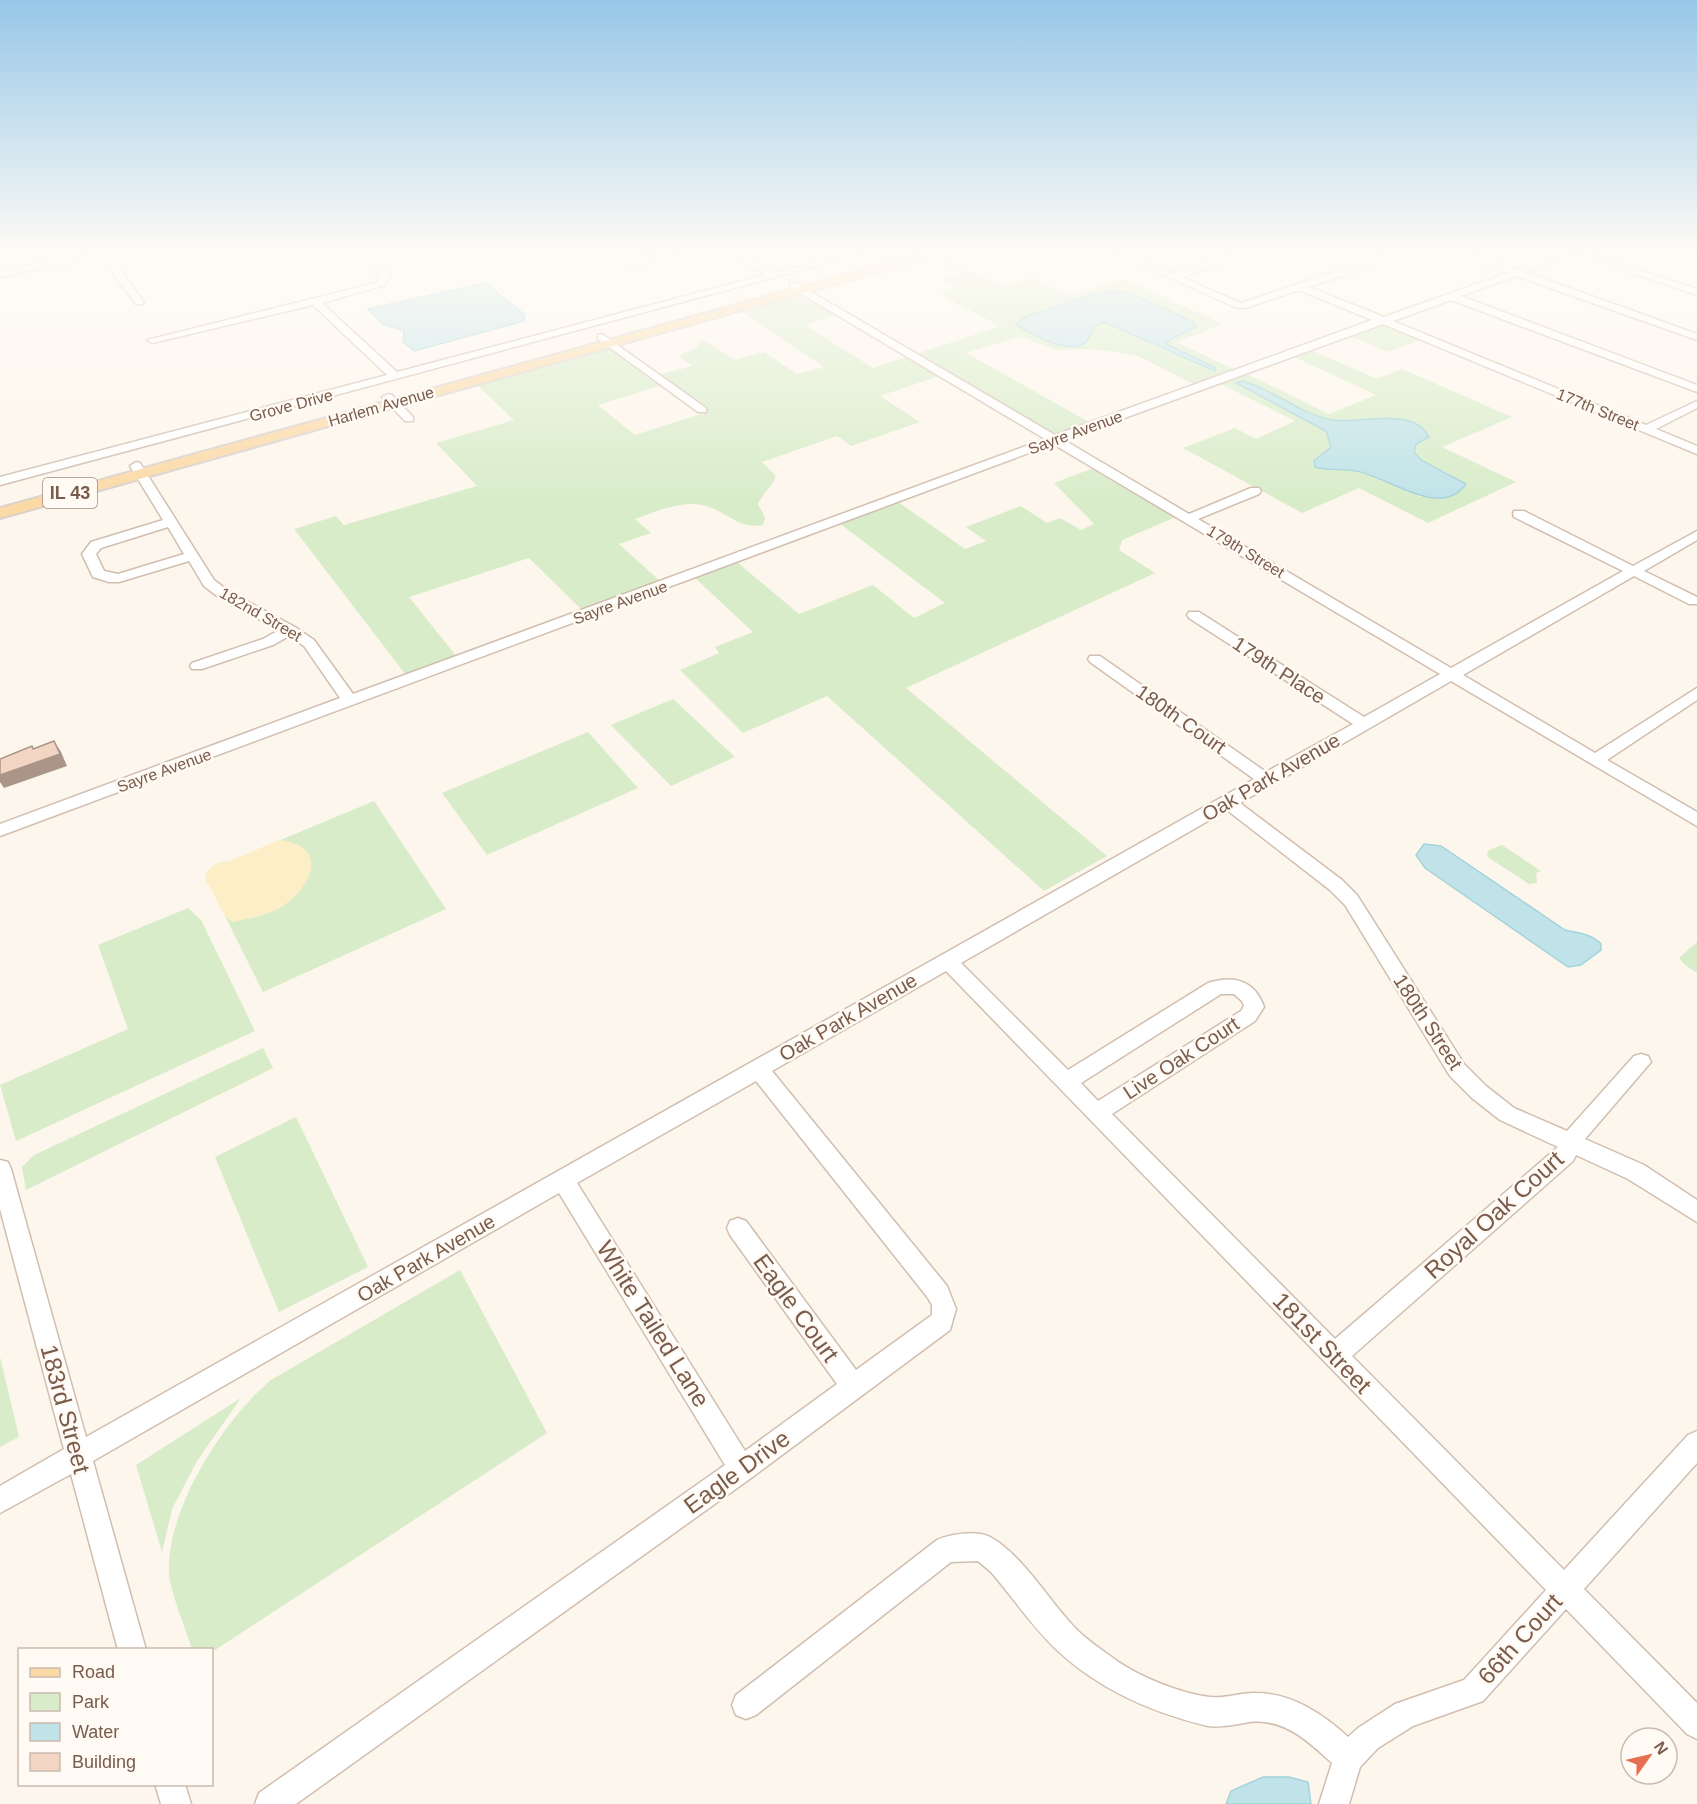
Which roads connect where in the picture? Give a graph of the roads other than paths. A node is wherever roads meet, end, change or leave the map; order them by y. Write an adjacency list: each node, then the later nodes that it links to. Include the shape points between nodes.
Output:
1 (164, 337): 9 (street)
2 (353, 337): 11 (street)
3 (545, 337): 11 (street, Grove Drive)
4 (616, 337): 10 (main road, Harlem Avenue / IL 43)
5 (883, 337): 18 (street, 179th Street)
6 (1333, 337): 18 (street, Sayre Avenue)
7 (1423, 337): 17 (street, 177th Street)
8 (1560, 337): 12 (street)
9 (152, 340)
10 (606, 340): 13 (main road, Harlem Avenue / IL 43); 15 (street)
11 (396, 377): 21 (street, Grove Drive)
12 (1697, 389)
13 (390, 399): 16 (street); 20 (main road, Harlem Avenue / IL 43)
14 (1697, 404): 17 (street)
15 (702, 410)
16 (409, 419)
17 (1646, 429): 19 (street, 177th Street)
18 (1057, 439): 26 (street, 179th Street); 38 (street, Sayre Avenue)
19 (1697, 450)
20 (138, 470): 23 (main road, Harlem Avenue / IL 43); 24 (main road, Harlem Avenue / IL 43); 27 (street, 182nd Street)
21 (0, 481)
22 (1255, 491): 26 (street)
23 (0, 502)
24 (0, 513)
25 (1519, 514): 30 (street)
26 (1190, 518): 36 (street, 179th Street)
27 (171, 522): 29 (street, 182nd Street); 29 (street, via 96,545 89,554 98,574 119,578)
28 (1697, 535): 30 (street, Oak Park Avenue)
29 (192, 556): 33 (street, 182nd Street, via 209,583 226,596)
30 (1635, 570): 31 (street); 36 (street, Oak Park Avenue)
31 (1694, 601)
32 (1194, 615): 39 (street, 179th Place)
33 (290, 630): 35 (street, via 268,642); 38 (street, 182nd Street, via 309,643)
34 (1095, 659): 41 (street, 180th Court)
35 (197, 666)
36 (1453, 674): 39 (street, Oak Park Avenue); 40 (street, 179th Street)
37 (1697, 693): 40 (street)
38 (350, 701): 44 (street, Sayre Avenue)
39 (1364, 724): 41 (street, Oak Park Avenue)
40 (1595, 760): 43 (street, 179th Street)
41 (1266, 780): 42 (street, Oak Park Avenue)
42 (1228, 802): 45 (street, Oak Park Avenue); 50 (street, 180th Street, via 1350,900 1462,1075 1507,1114)
43 (1697, 820)
44 (0, 830)
45 (948, 961): 47 (street, Oak Park Avenue); 48 (street, 181st Street)
46 (1641, 1062): 50 (street, Royal Oak Court)
47 (758, 1069): 52 (street, Oak Park Avenue); 56 (street, Eagle Drive, via 943,1301 945,1314 936,1329)
48 (1066, 1082): 49 (street, 181st Street); 49 (street, Live Oak Court, via 1215,988 1236,986 1252,1000 1254,1007 1248,1016)
49 (1096, 1113): 55 (street, 181st Street)
50 (1571, 1143): 53 (street, 180th Street, via 1636,1172); 55 (street, Royal Oak Court, via 1565,1154)
51 (0, 1169): 58 (street, 183rd Street)
52 (563, 1180): 58 (street, Oak Park Avenue); 59 (street, White Tailed Lane)
53 (1697, 1212)
54 (738, 1228): 56 (street, Eagle Court)
55 (1334, 1356): 61 (street, 181st Street)
56 (854, 1388): 59 (street, Eagle Drive)
57 (1697, 1444): 61 (street, 66th Court)
58 (77, 1456): 60 (street, Oak Park Avenue); 62 (street, 183rd Street)
59 (742, 1469): 68 (street, Eagle Drive)
60 (0, 1500)
61 (1564, 1589): 64 (street, 181st Street); 65 (street, 66th Court, via 1473,1691 1405,1714 1368,1738)
62 (131, 1648)
63 (746, 1706): 65 (street, via 946,1549 982,1547 1000,1561 1068,1641 1108,1672 1143,1692 1211,1712 1255,1707 1280,1710 1315,1727)
64 (1697, 1724)
65 (1348, 1758): 69 (street, 66th Court)
66 (170, 1786): 67 (street)
67 (176, 1804)
68 (270, 1804)
69 (1334, 1804)

